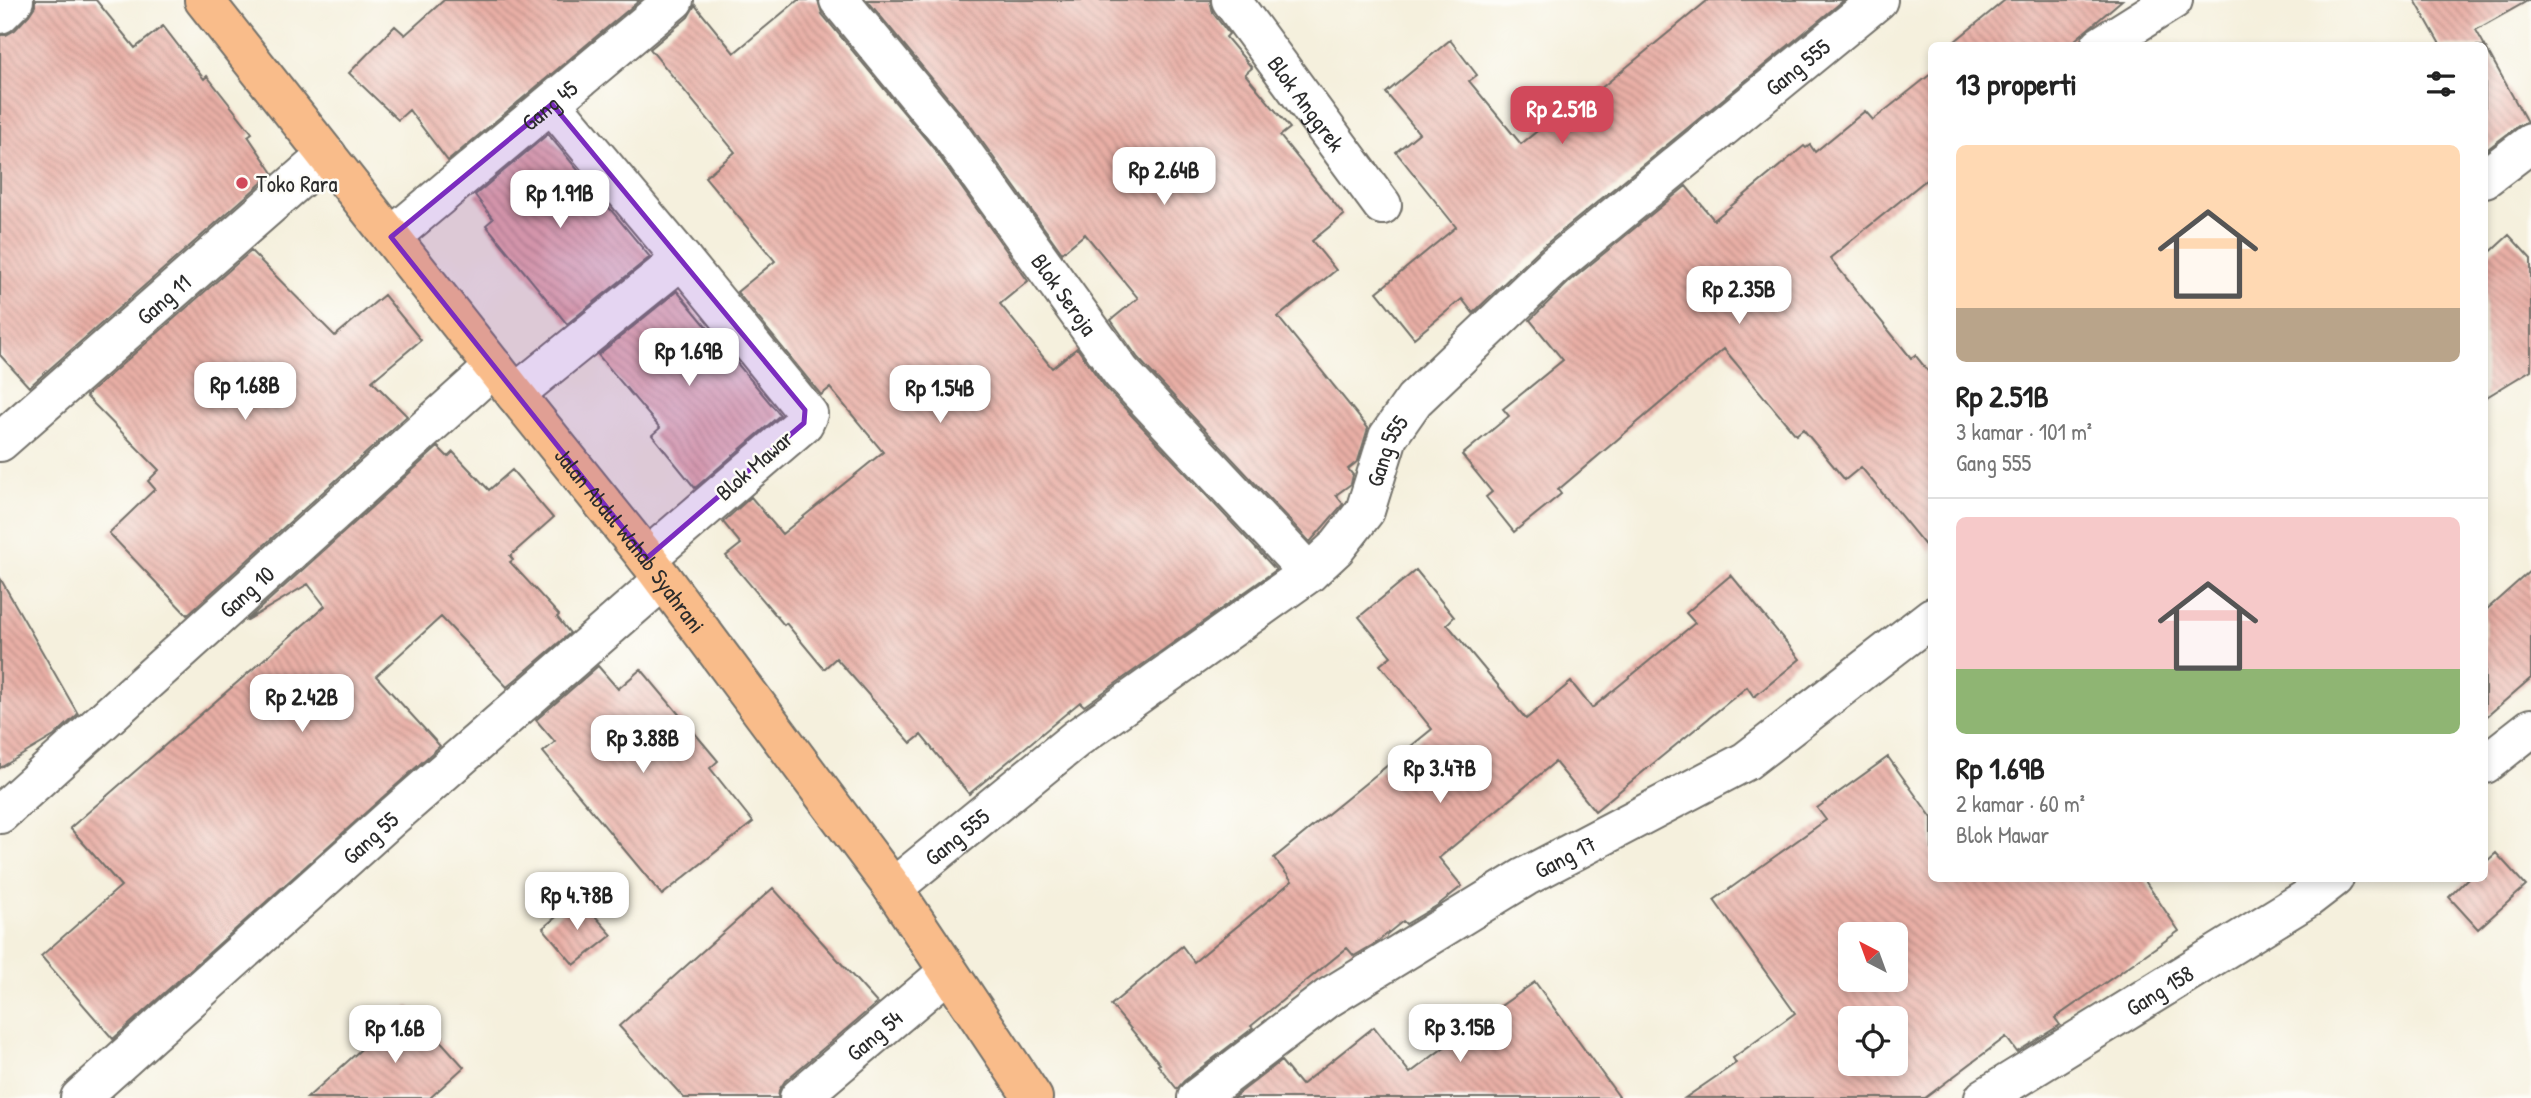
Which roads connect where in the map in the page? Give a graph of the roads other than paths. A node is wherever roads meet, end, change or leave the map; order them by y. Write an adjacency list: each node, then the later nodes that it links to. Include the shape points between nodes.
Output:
1 (14, 0): 8 (street)
2 (204, 0): 12 (highway, Jalan Abdul Wahab Syahrani)
3 (674, 0): 10 (street, Gang 45)
4 (839, 0): 20 (street, Blok Seroja, via 951,136 1121,372)
5 (1231, 0): 14 (street, Blok Anggrek)
6 (1878, 0): 20 (street, Gang 555, via 1554,266 1414,400 1388,437 1365,510 1336,548)
7 (2172, 0): 9 (street)
8 (0, 14)
9 (2106, 42)
10 (552, 104): 15 (street, Gang 45); 16 (street, Blok Mawar)
11 (2531, 143): 13 (street)
12 (327, 155): 15 (highway, Jalan Abdul Wahab Syahrani); 18 (street, Gang 11)
13 (2488, 176)
14 (1382, 205)
15 (391, 237): 17 (highway, Jalan Abdul Wahab Syahrani)
16 (682, 259): 17 (street, Gang 10); 19 (street, Blok Mawar, via 808,417)
17 (504, 381): 19 (highway, Jalan Abdul Wahab Syahrani); 24 (street, Gang 10)
18 (0, 442)
19 (655, 569): 26 (highway, Jalan Abdul Wahab Syahrani); 28 (street, Gang 55, via 391,818)
20 (1309, 573): 26 (street, Gang 555, via 1077,738)
21 (1928, 620): 31 (street, Gang 17, via 1746,761 1525,877 1328,998)
22 (2531, 728): 23 (street)
23 (2488, 762)
24 (0, 814)
25 (2329, 882): 32 (street, Gang 158)
26 (893, 888): 27 (highway, Jalan Abdul Wahab Syahrani)
27 (948, 972): 29 (street, Gang 54); 30 (highway, Jalan Abdul Wahab Syahrani)
28 (80, 1098)
29 (799, 1098)
30 (1033, 1098)
31 (1197, 1098)
32 (1984, 1098)

